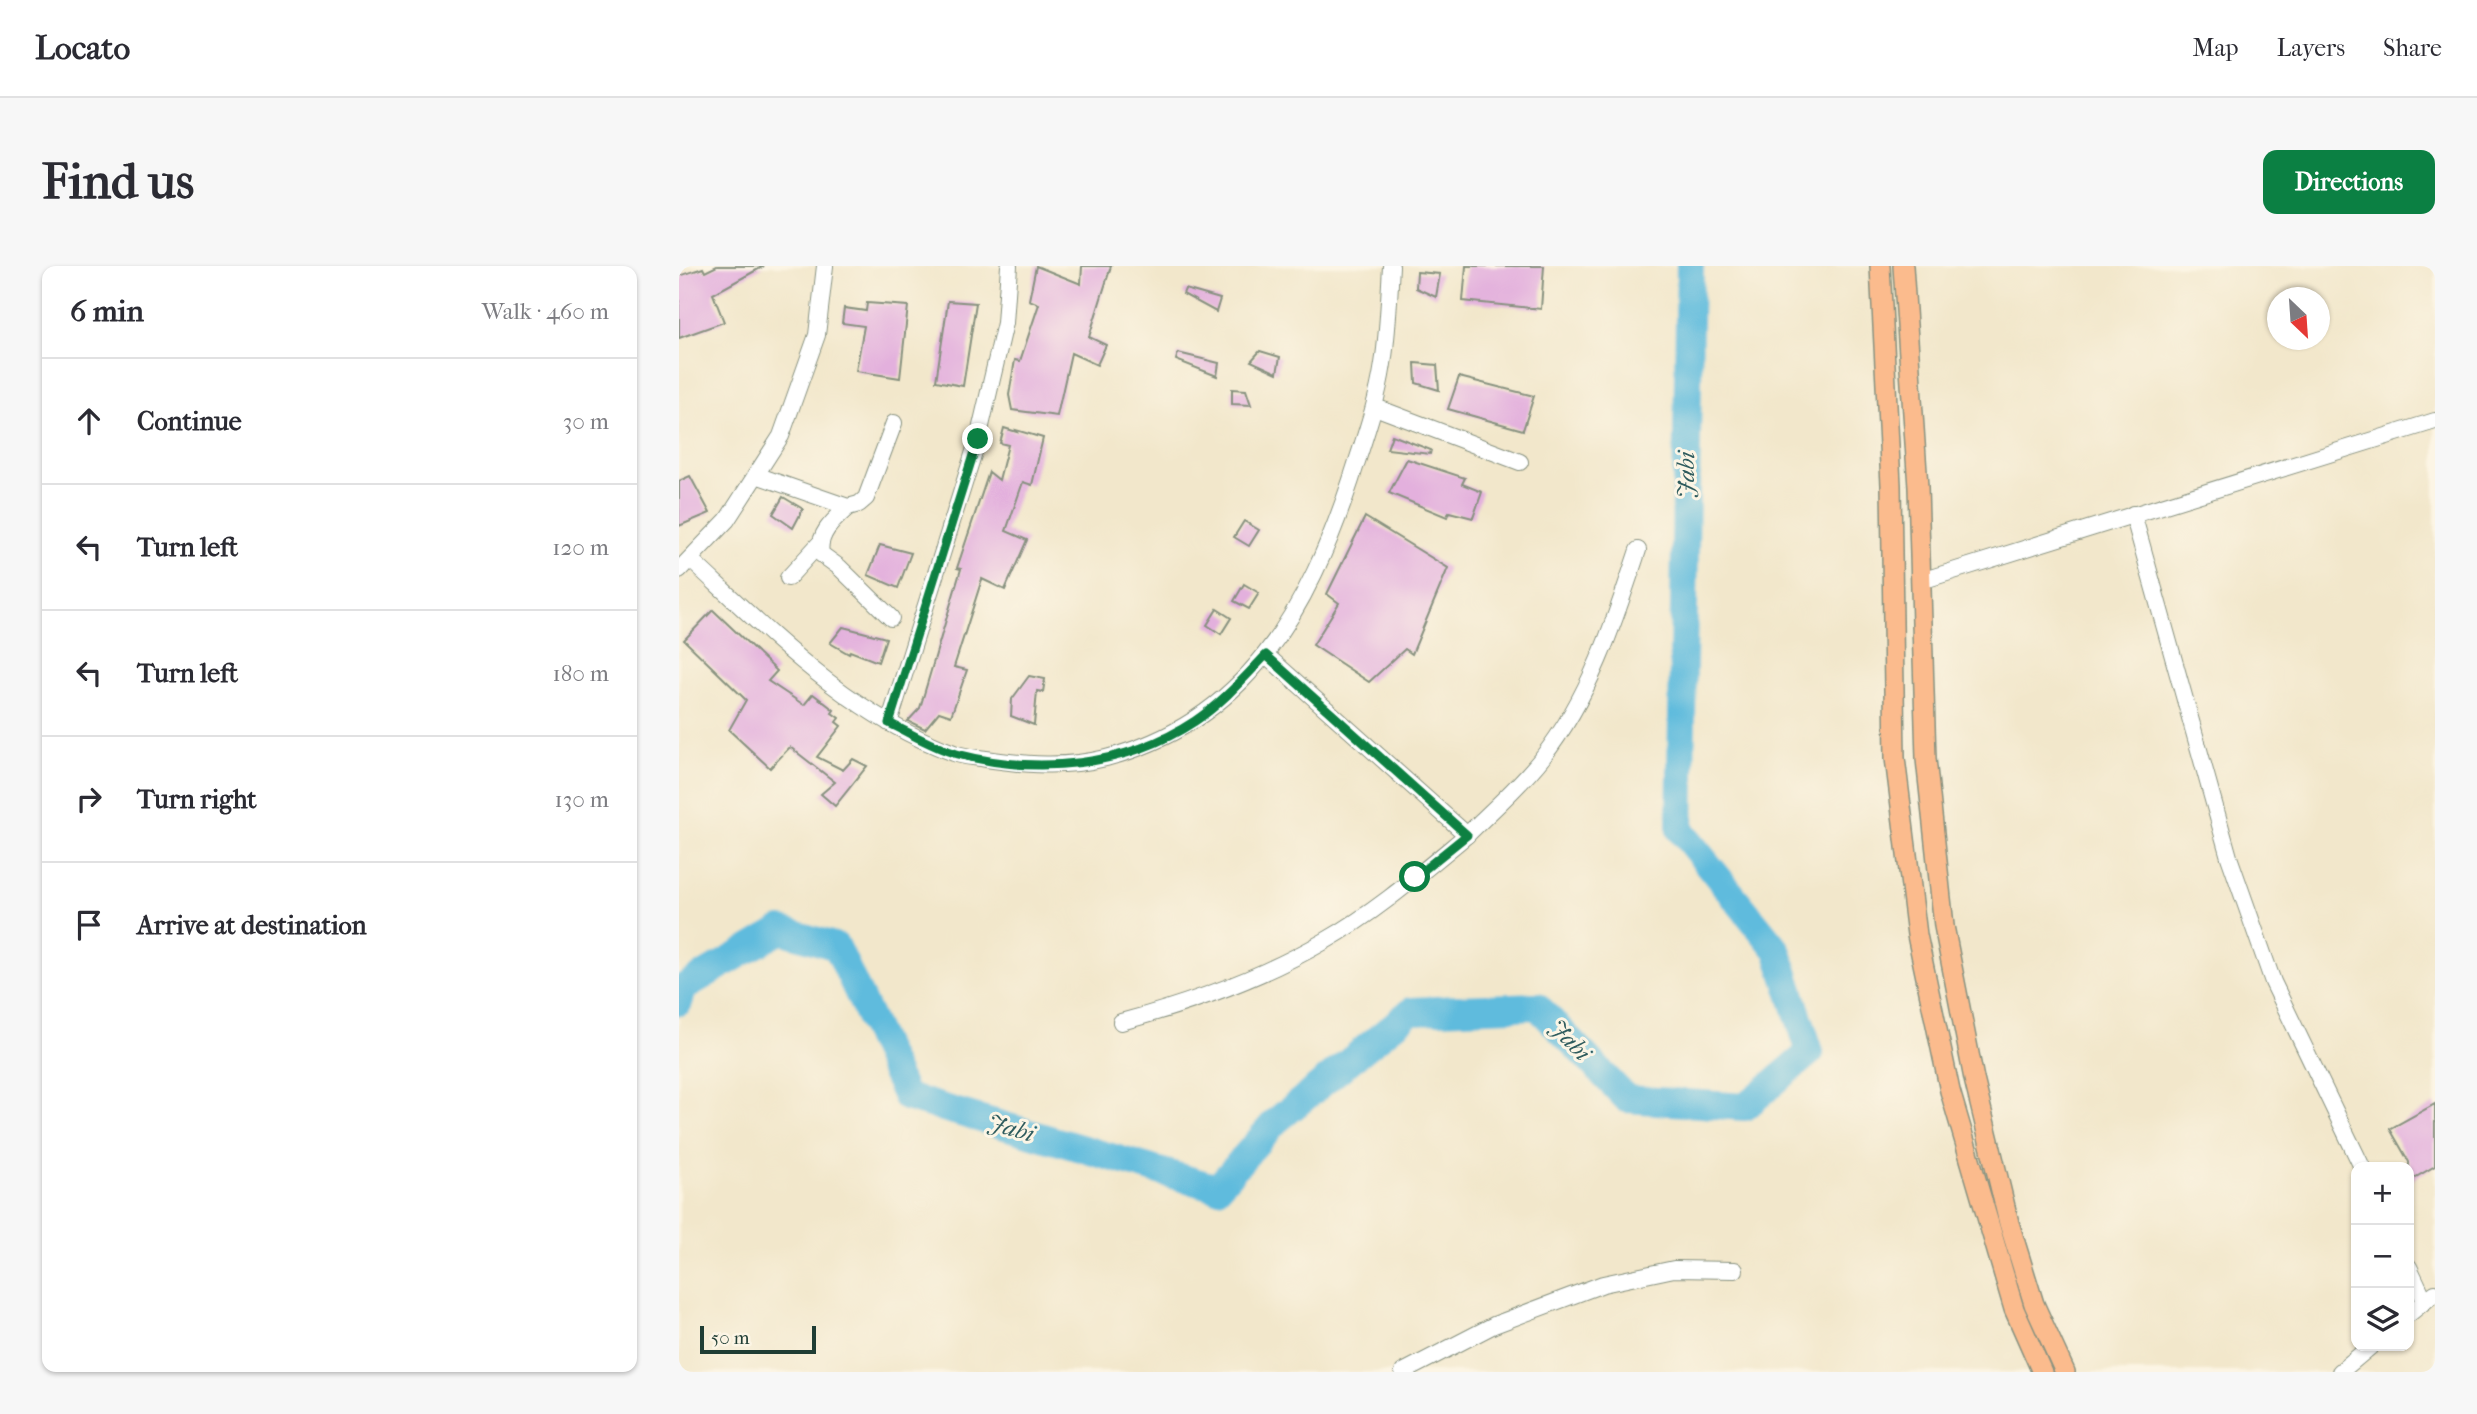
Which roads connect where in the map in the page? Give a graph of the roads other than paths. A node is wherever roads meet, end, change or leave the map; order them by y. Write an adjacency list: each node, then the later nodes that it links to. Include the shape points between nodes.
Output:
1 (825, 266): 10 (street, via 817,335 781,436)
2 (1009, 266): 20 (street, via 1005,323 978,439)
3 (1391, 266): 6 (street, via 1388,327)
4 (1880, 266): 25 (main road, via 1891,485 1895,758 1917,935 1949,1091)
5 (1903, 266): 17 (main road)
6 (1375, 407): 9 (street); 19 (street, via 1316,570 1289,623)
7 (2435, 421): 12 (street)
8 (894, 423): 11 (street, via 866,498)
9 (1520, 462)
10 (756, 475): 11 (street); 15 (street, via 727,520)
11 (848, 507): 13 (street)
12 (2133, 514): 17 (street); 23 (street, via 2229,858 2273,982)
13 (819, 544): 16 (street); 18 (street, via 821,554)
14 (1638, 550): 21 (street, via 1615,620 1577,705 1541,759)
15 (685, 565): 20 (street, via 798,659)
16 (788, 578)
17 (1921, 581): 24 (main road, via 1926,759 1944,926 1974,1079)
18 (891, 618)
19 (1266, 655): 20 (street, via 1195,721 1134,751 1086,763 1033,766 956,754); 21 (street)
20 (889, 723)
21 (1467, 835): 22 (street, via 1326,940 1255,977 1181,1006)
22 (1121, 1022)
23 (2359, 1162)
24 (2018, 1253): 25 (main road); 33 (main road, via 2034,1304)
25 (1999, 1259): 32 (main road, via 2014,1309)
26 (1735, 1270): 31 (street, via 1674,1269 1603,1284 1494,1325)
27 (2414, 1274): 28 (street)
28 (2430, 1297): 29 (street)
29 (2414, 1310)
30 (2365, 1351): 34 (street)
31 (1403, 1372)
32 (2042, 1372)
33 (2065, 1372)
34 (2340, 1372)

